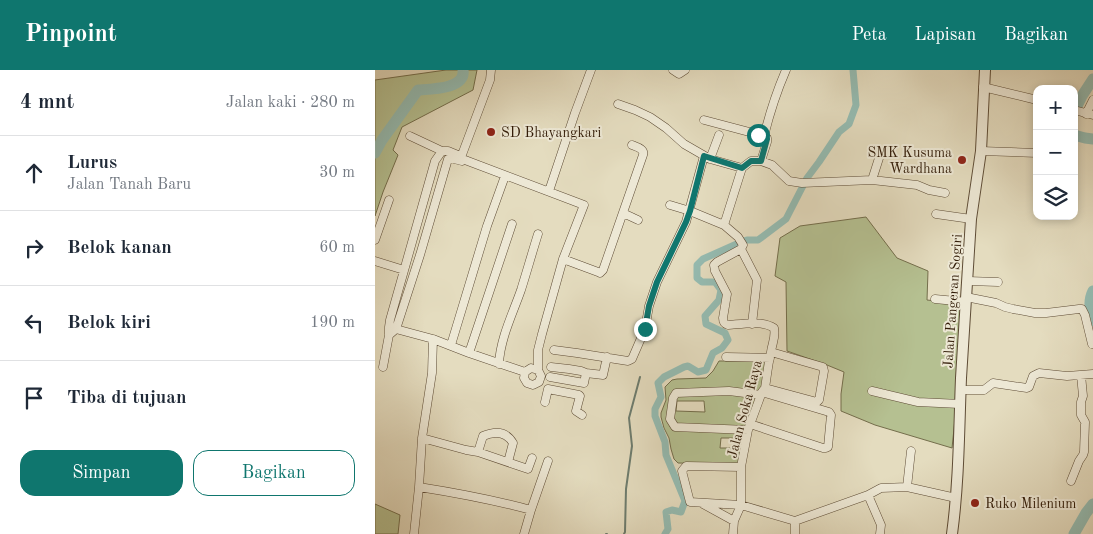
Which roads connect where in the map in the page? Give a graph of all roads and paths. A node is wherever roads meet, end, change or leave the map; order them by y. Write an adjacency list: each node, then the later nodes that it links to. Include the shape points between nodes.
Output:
1 (491, 70): 22 (street)
2 (591, 70): 27 (street)
3 (673, 70): 4 (street, via 679,74)
4 (685, 70)
5 (786, 70): 15 (street)
6 (985, 70): 7 (street, Jalan Pangeran Sogiri)
7 (983, 87): 8 (street); 17 (street, Jalan Pangeran Sogiri)
8 (1033, 99)
9 (1093, 100): 11 (street)
10 (618, 104): 21 (street, via 650,117 683,144)
11 (1083, 113)
12 (704, 120): 15 (street)
13 (719, 135): 21 (street)
14 (410, 136): 18 (street)
15 (764, 136): 23 (street, via 767,142)
16 (632, 145): 32 (street, via 644,152)
17 (981, 150): 20 (street); 35 (street, Jalan Pangeran Sogiri)
18 (442, 151): 22 (street); 43 (street, via 435,161)
19 (881, 152): 26 (street)
20 (1033, 154)
21 (707, 158): 24 (street); 31 (street)
22 (462, 159): 25 (street); 49 (street, via 449,158 446,163 420,255)
23 (761, 161): 24 (street, via 751,161); 26 (street, via 772,165 789,181)
24 (742, 168): 37 (street)
25 (505, 176): 27 (street); 52 (street)
26 (872, 180): 28 (street)
27 (549, 192): 41 (street, via 584,205)
28 (945, 192)
29 (389, 200): 39 (street)
30 (671, 205): 31 (street)
31 (690, 211): 37 (street); 56 (street, via 657,282 645,329 632,359)
32 (623, 213): 34 (street); 41 (street, via 600,273)
33 (937, 214): 35 (street)
34 (638, 220)
35 (971, 220): 44 (street, Jalan Pangeran Sogiri)
36 (511, 224): 54 (street)
37 (724, 225): 40 (street, via 738,237)
38 (538, 234): 58 (street, via 508,322)
39 (375, 240)
40 (742, 247): 48 (street, via 757,280); 48 (street, via 717,262 714,268 727,294 724,323)
41 (563, 259): 61 (street, via 540,342)
42 (375, 261): 43 (street)
43 (404, 270): 49 (street)
44 (968, 281): 45 (street); 47 (street, Jalan Pangeran Sogiri)
45 (998, 282)
46 (935, 299): 47 (street)
47 (966, 299): 51 (street, via 994,302 1035,313 1082,309); 68 (street, Jalan Pangeran Sogiri)
48 (752, 324): 55 (street, Jalan Soka Raya, via 774,328)
49 (391, 330): 50 (street); 59 (street)
50 (433, 340): 52 (street); 76 (street, via 432,373)
51 (1092, 344)
52 (451, 345): 54 (street)
53 (554, 350): 56 (street)
54 (469, 354): 58 (street)
55 (771, 355): 57 (street); 70 (street, Jalan Soka Raya); 70 (street, via 823,367 818,402)
56 (607, 358): 63 (street, via 604,374)
57 (726, 358)
58 (499, 364): 62 (street)
59 (383, 367)
60 (551, 368): 63 (street)
61 (538, 370): 62 (street, via 531,368); 62 (street, via 541,376 533,385 525,381)
62 (525, 372)
63 (586, 373): 67 (street, via 584,383)
64 (1093, 374): 65 (street)
65 (1081, 375): 68 (street, via 1039,373 1033,376 1027,388 993,383 984,390); 83 (street, via 1084,452)
66 (550, 377): 67 (street)
67 (577, 383): 71 (street)
68 (960, 390): 73 (street, Jalan Pangeran Sogiri)
69 (872, 391): 73 (street, via 918,402)
70 (763, 392): 75 (street, Jalan Soka Raya); 75 (street, via 829,412 828,447); 75 (street, via 676,393 673,398 670,419 675,427)
71 (576, 394): 72 (street, via 549,389); 74 (street, via 581,396 576,411)
72 (545, 402)
73 (960, 404): 87 (street, Jalan Pangeran Sogiri)
74 (582, 415)
75 (749, 427): 82 (street, Jalan Soka Raya)
76 (421, 438): 78 (street); 84 (street)
77 (911, 451): 85 (street)
78 (478, 452): 81 (street); 81 (street, via 483,436 493,432 505,434 513,443)
79 (532, 458): 81 (street, via 528,469)
80 (548, 461): 90 (street)
81 (508, 462)
82 (741, 467): 88 (street, via 691,465 683,468 689,502); 89 (street, Jalan Soka Raya)
83 (1071, 481)
84 (419, 487): 90 (street); 93 (street)
85 (907, 487): 86 (street, via 881,488); 87 (street)
86 (868, 495): 92 (street); 97 (street, via 881,525)
87 (955, 498): 98 (street, Jalan Pangeran Sogiri)
88 (701, 503): 89 (street); 91 (street)
89 (741, 505): 91 (street); 92 (street)
90 (531, 510): 94 (street)
91 (734, 521): 95 (street)
92 (795, 521): 96 (street)
93 (414, 534)
94 (525, 534)
95 (733, 534)
96 (795, 534)
97 (879, 534)
98 (952, 534)

